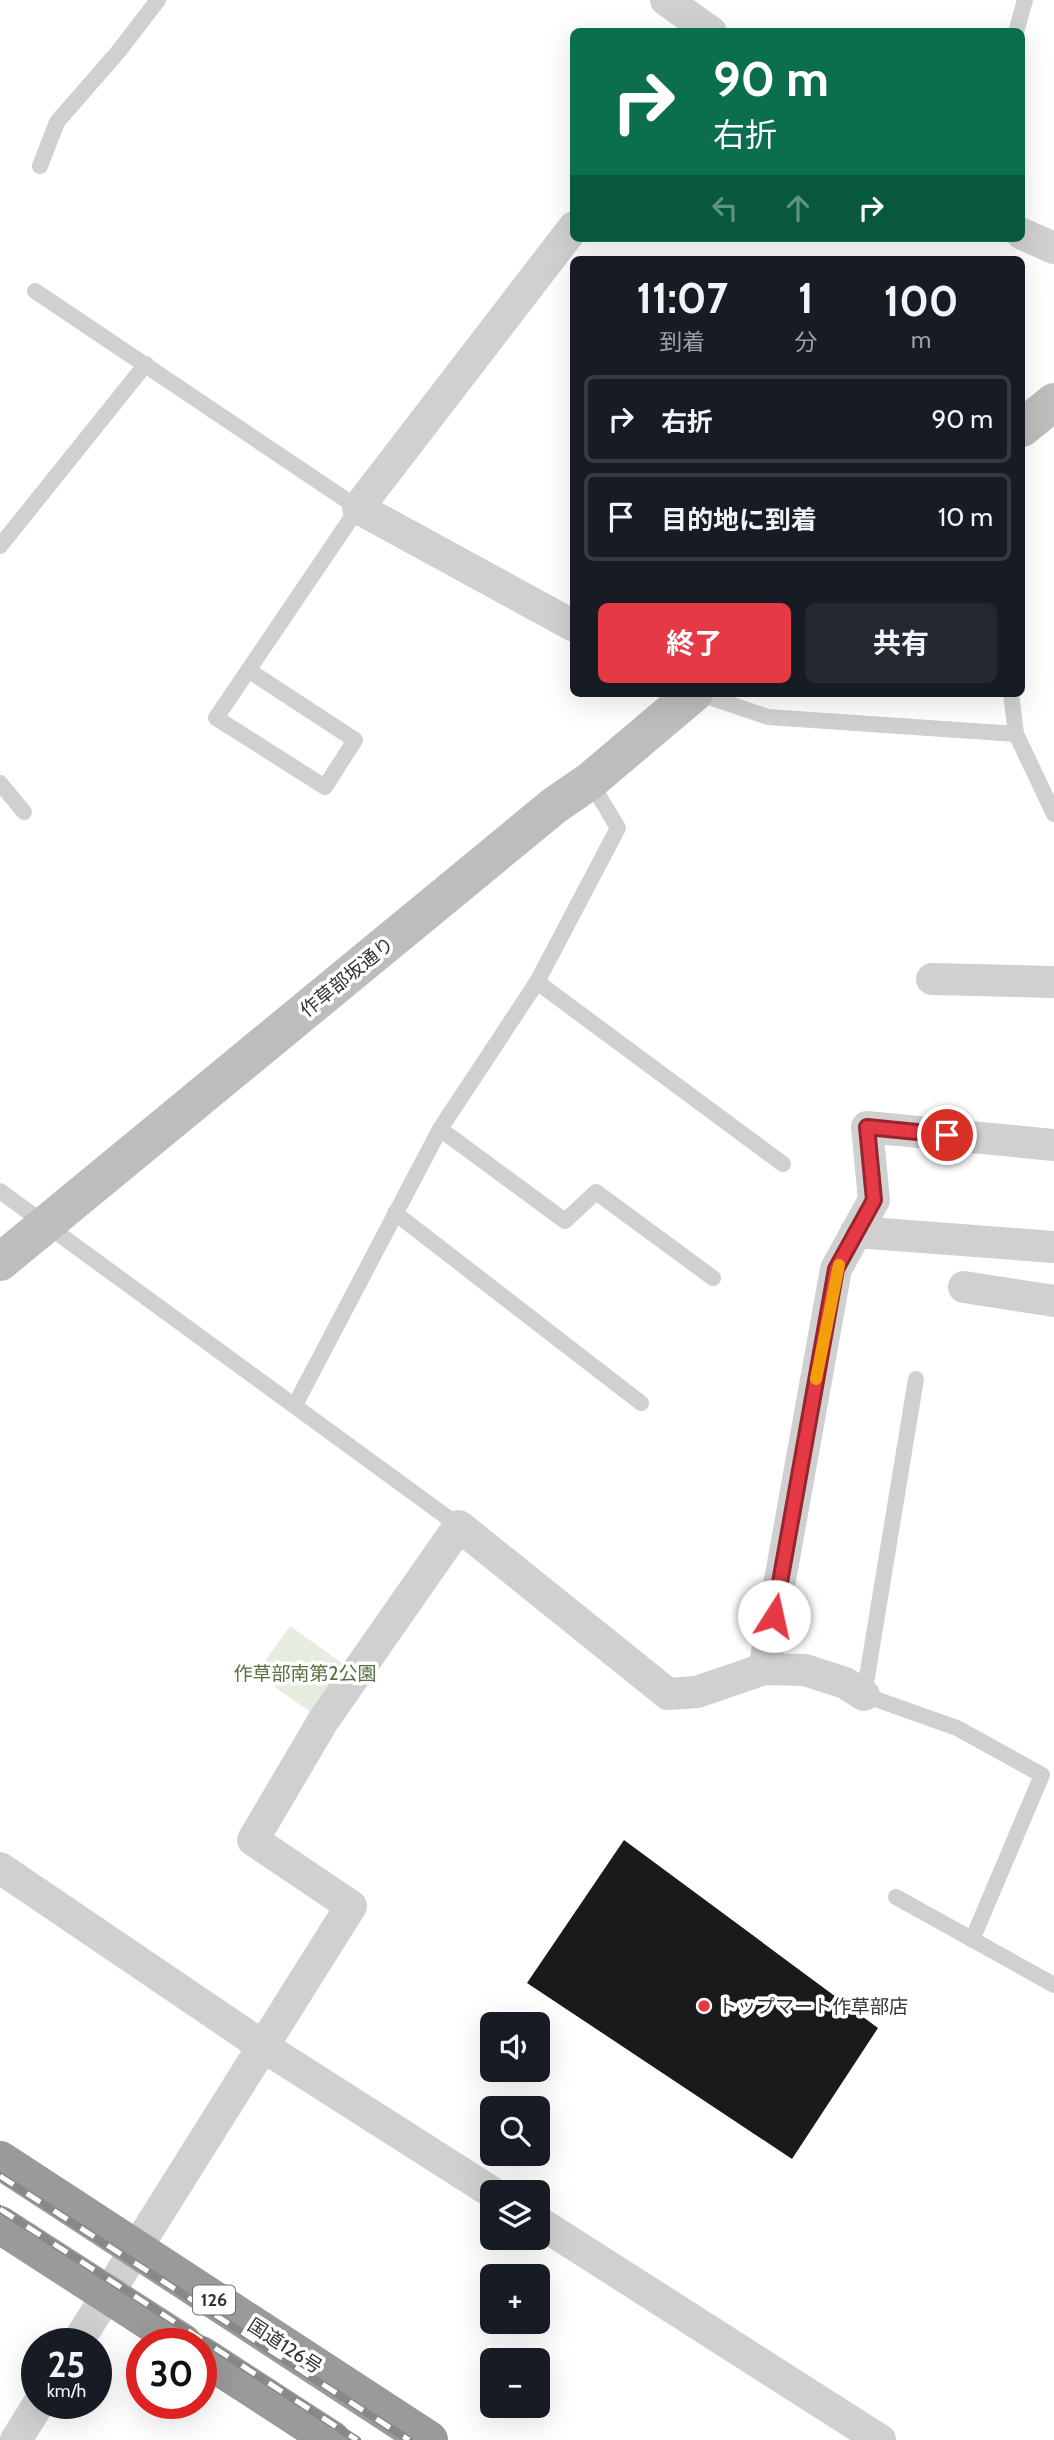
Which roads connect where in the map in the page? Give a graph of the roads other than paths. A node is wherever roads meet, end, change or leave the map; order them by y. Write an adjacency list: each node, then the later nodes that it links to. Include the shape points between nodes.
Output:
1 (158, 0): 6 (lane, via 57,122)
2 (666, 0): 4 (street)
3 (1025, 0): 5 (lane)
4 (701, 28)
5 (1017, 28)
6 (40, 166)
7 (570, 232): 14 (street)
8 (1025, 235): 9 (street)
9 (1054, 248)
10 (36, 291): 11 (lane)
11 (146, 364): 14 (lane); 15 (lane)
12 (1054, 402): 13 (street)
13 (1025, 426)
14 (358, 508): 16 (street); 17 (lane)
15 (0, 546)
16 (570, 624)
17 (248, 670): 17 (lane, via 216,718 325,788 355,740)
18 (690, 697): 22 (street, 作草部坂通り)
19 (707, 697): 21 (lane, via 768,717)
20 (1011, 697): 21 (lane)
21 (1016, 734): 25 (lane)
22 (590, 781): 27 (lane, via 618,828); 34 (street, 作草部坂通り, via 555,805)
23 (0, 783): 24 (lane)
24 (24, 812)
25 (1054, 814)
26 (932, 979): 28 (street)
27 (537, 982): 29 (lane); 31 (lane)
28 (1054, 982)
29 (440, 1129): 33 (lane); 38 (lane, via 565,1221 596,1192)
30 (1054, 1144): 35 (street, via 867,1127 874,1200)
31 (783, 1164)
32 (0, 1191): 34 (lane)
33 (395, 1213): 42 (lane); 43 (lane)
34 (47, 1224): 37 (street, 作草部坂通り); 43 (lane)
35 (856, 1233): 36 (street); 45 (street, via 836,1269)
36 (1054, 1247)
37 (0, 1262)
38 (713, 1278)
39 (964, 1287): 40 (street)
40 (1054, 1301)
41 (916, 1379): 46 (lane)
42 (641, 1402)
43 (295, 1405): 44 (lane)
44 (459, 1526): 45 (street, via 668,1694 697,1692); 52 (street, via 323,1721 253,1840 351,1906)
45 (764, 1669): 46 (street, via 805,1670 845,1683)
46 (864, 1695): 47 (lane, via 957,1728)
47 (1048, 1776): 50 (lane)
48 (0, 1867): 52 (street)
49 (896, 1898): 50 (lane)
50 (972, 1940): 51 (lane)
51 (1054, 1986)
52 (264, 2047): 54 (street); 57 (street)
53 (0, 2160): 57 (highway, 国道126号 / 126)
54 (480, 2185)
55 (0, 2225): 58 (highway)
56 (550, 2229): 66 (street)
57 (136, 2249): 58 (street); 65 (highway, 国道126号 / 126)
58 (107, 2294): 59 (street); 60 (highway)
59 (86, 2328)
60 (160, 2328)
61 (217, 2365): 64 (highway)
62 (29, 2419): 63 (street)
63 (16, 2440)
64 (332, 2440)
65 (429, 2440)
66 (880, 2440)

